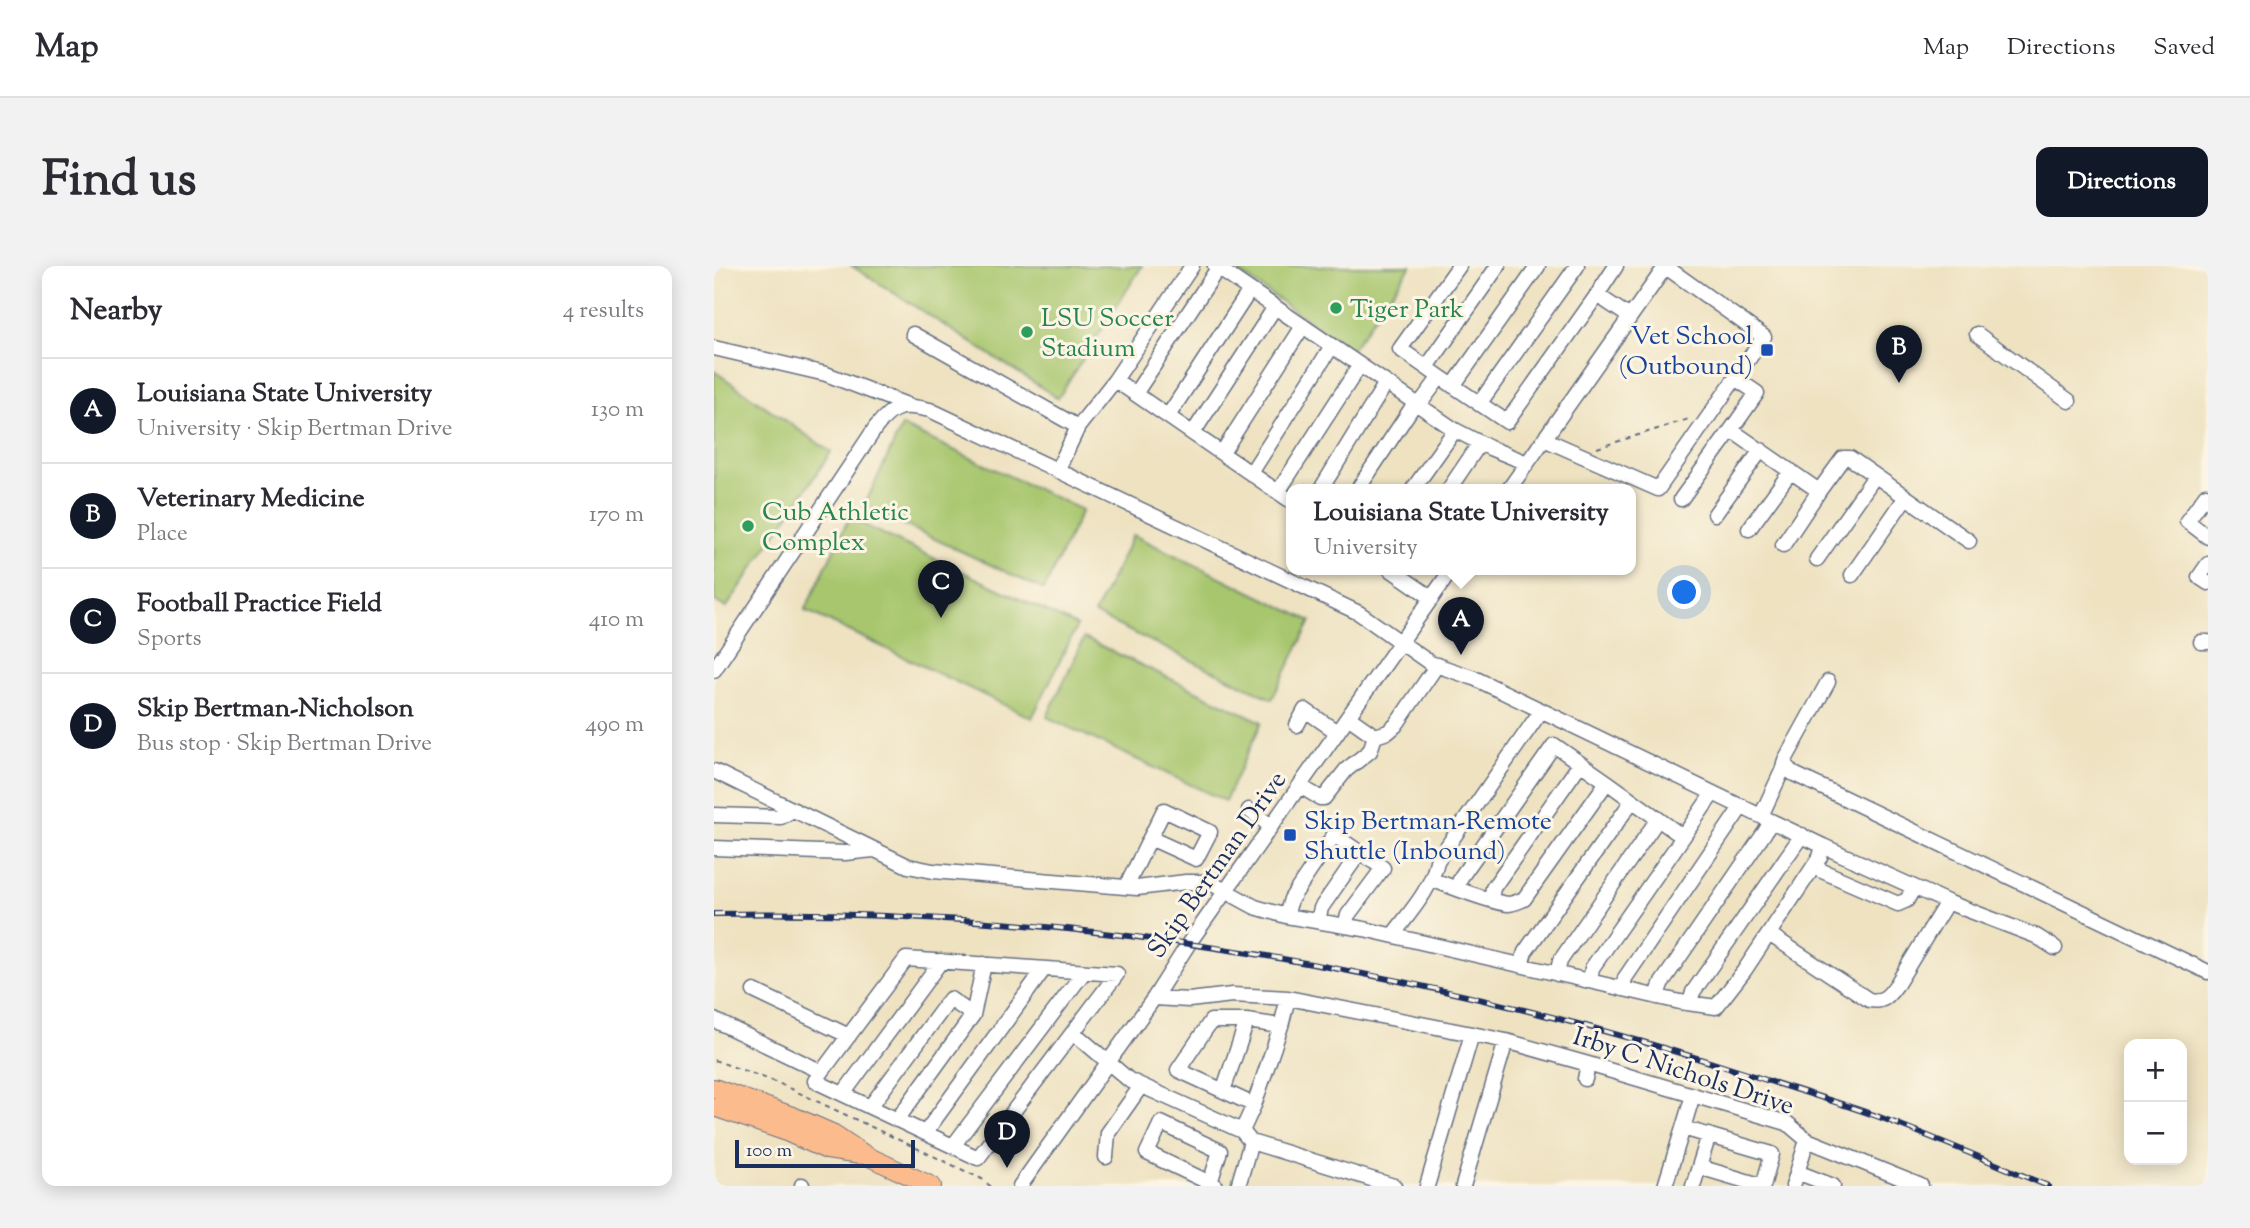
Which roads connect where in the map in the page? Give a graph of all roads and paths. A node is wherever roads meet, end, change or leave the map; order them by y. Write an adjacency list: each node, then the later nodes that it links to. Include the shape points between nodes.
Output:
1 (1192, 266): 22 (street)
2 (1459, 266): 19 (street, via 1400,349)
3 (1497, 266): 19 (street)
4 (1538, 266): 24 (street)
5 (1577, 266): 28 (street)
6 (1616, 266): 10 (street)
7 (1666, 266): 12 (street); 21 (street, via 1764,337)
8 (1216, 267): 9 (street); 25 (street)
9 (1250, 290): 11 (street); 30 (street)
10 (1597, 295): 12 (street); 28 (street, via 1507,422)
11 (1275, 307): 13 (street); 35 (street)
12 (1630, 317): 36 (street)
13 (1303, 326): 16 (street); 40 (street)
14 (913, 334): 32 (street)
15 (1977, 334): 26 (street)
16 (1332, 346): 18 (street); 44 (street)
17 (714, 348): 29 (street, via 826,374)
18 (1360, 365): 23 (street); 52 (street)
19 (1427, 368): 20 (street)
20 (1440, 377): 24 (street); 27 (street)
21 (1735, 377): 34 (street, via 1757,393); 36 (street, via 1658,489)
22 (1115, 380): 25 (street); 32 (street)
23 (1386, 383): 27 (street); 46 (street)
24 (1454, 386): 28 (street)
25 (1135, 394): 30 (street)
26 (2069, 401)
27 (1417, 404): 33 (street); 47 (street)
28 (1479, 404)
29 (907, 405): 42 (street, via 930,410); 71 (street, via 891,410 876,426)
30 (1168, 416): 35 (street)
31 (1699, 416): 38 (path)
32 (1078, 427): 42 (street)
33 (1455, 429): 37 (street); 48 (street)
34 (1731, 430): 39 (street); 56 (street)
35 (1193, 433): 40 (street)
36 (1544, 439): 41 (street)
37 (1480, 443): 41 (street); 49 (street)
38 (1596, 448)
39 (1761, 450): 43 (street); 57 (street)
40 (1222, 453): 44 (street)
41 (1527, 463): 50 (street)
42 (1058, 470): 69 (street, via 1359,613)
43 (1791, 471): 51 (street); 58 (street)
44 (1251, 473): 52 (street)
45 (1875, 475): 51 (street, via 1843,458); 54 (street); 62 (street)
46 (1324, 484)
47 (1361, 484)
48 (1416, 484)
49 (1452, 484)
50 (1512, 484)
51 (1819, 491): 61 (street)
52 (1278, 492): 55 (street)
53 (2206, 495): 59 (street, via 2187,521)
54 (1906, 497): 60 (street); 66 (street)
55 (1286, 498)
56 (1681, 499)
57 (1715, 514)
58 (1749, 529)
59 (2208, 537)
60 (1969, 541)
61 (1783, 544)
62 (1816, 559)
63 (2208, 564): 67 (street, via 2199,577)
64 (1399, 575): 68 (street)
65 (1448, 575): 68 (street, Skip Bertman Drive)
66 (1852, 575)
67 (2208, 583)
68 (1432, 598): 69 (street, Skip Bertman Drive)
69 (1401, 642): 70 (street); 74 (street, Skip Bertman Drive)
70 (1437, 665): 73 (street); 77 (street, via 1396,725)
71 (714, 670)
72 (1828, 682): 79 (street)
73 (1541, 711): 83 (street); 102 (street, via 1437,861)
74 (1348, 718): 76 (street, Skip Bertman Drive); 77 (street)
75 (1297, 726): 76 (street, via 1305,710)
76 (1338, 732): 82 (street, Skip Bertman Drive)
77 (1375, 736): 82 (street, via 1370,751 1346,770 1324,798)
78 (1580, 764): 81 (street); 105 (street, via 1554,745); 107 (street, via 1493,888)
79 (1783, 767): 91 (street); 120 (street)
80 (714, 771): 87 (street)
81 (1606, 782): 84 (street); 107 (street, via 1524,899 1510,904)
82 (1300, 786): 93 (street, Skip Bertman Drive)
83 (1713, 793): 86 (street); 95 (street)
84 (1632, 801): 92 (street); 117 (street, via 1525,951)
85 (714, 805): 90 (street)
86 (1742, 806): 91 (street); 123 (street, via 1625,978)
87 (793, 810): 90 (street, via 780,817); 99 (street)
88 (1249, 810): 93 (street)
89 (714, 815): 90 (street)
90 (737, 816)
91 (1766, 818): 94 (street); 125 (street, via 1765,832 1661,984)
92 (1658, 819): 95 (street); 121 (street, via 1560,961)
93 (1272, 826): 106 (street, Skip Bertman Drive)
94 (1802, 835): 97 (street); 128 (street, via 1693,992)
95 (1684, 837): 122 (street, via 1592,968)
96 (1150, 838): 103 (street)
97 (1823, 846): 101 (street); 104 (street)
98 (714, 848): 99 (street, via 845,853)
99 (874, 849): 103 (street, via 908,866 933,871)
100 (1360, 852): 109 (street, via 1334,835 1291,899); 110 (street, via 1321,908); 111 (street, via 1383,868)
101 (1813, 867): 104 (street, via 1898,904 1907,900); 112 (street)
102 (1432, 879): 105 (street); 113 (street)
103 (1126, 887): 106 (street, via 1209,882)
104 (1913, 887): 108 (street)
105 (1457, 888): 107 (street)
106 (1225, 892): 109 (street); 126 (street, Skip Bertman Drive)
107 (1491, 899)
108 (1947, 902): 112 (street, via 1897,984 1878,1002); 114 (street, via 2036,936)
109 (1286, 916): 110 (street)
110 (1318, 921): 111 (street)
111 (1345, 925): 113 (street)
112 (1769, 934): 128 (street, via 1716,1007)
113 (1393, 935): 117 (street)
114 (2055, 948)
115 (941, 961): 116 (street); 135 (street, via 906,959); 143 (street)
116 (984, 964): 118 (street); 129 (street)
117 (1521, 965): 121 (street)
118 (1044, 969): 119 (street); 150 (street)
119 (1084, 971): 133 (street, via 1117,974); 154 (street)
120 (2208, 972)
121 (1557, 974): 122 (street)
122 (1590, 981): 123 (street)
123 (1623, 989): 125 (street)
124 (754, 991): 135 (street)
125 (1657, 997): 128 (street)
126 (1154, 998): 127 (street, Irby C Nichols Drive); 138 (street, Skip Bertman Drive)
127 (1288, 998): 132 (street); 134 (street, Irby C Nichols Drive)
128 (1690, 1003)
129 (973, 1015): 147 (street, via 950,999); 148 (street)
130 (714, 1020): 139 (street)
131 (1247, 1021): 132 (street); 142 (street); 142 (street, via 1211,1021 1178,1070)
132 (1281, 1026): 145 (street)
133 (1073, 1032): 138 (street); 154 (street, via 978,1158)
134 (1472, 1034): 136 (street, Irby C Nichols Drive); 165 (street)
135 (849, 1036): 139 (street)
136 (1506, 1041): 144 (street, Irby C Nichols Drive, via 1586,1071); 166 (street)
137 (714, 1059): 161 (path, via 776,1082)
138 (1107, 1061): 140 (street); 162 (street, Skip Bertman Drive)
139 (822, 1072): 143 (street, via 815,1081)
140 (1141, 1086): 152 (street); 156 (street, via 1108,1133)
141 (714, 1088): 155 (main road, via 824,1130)
142 (1223, 1091): 145 (street)
143 (843, 1094): 147 (street)
144 (1693, 1095): 149 (street); 153 (street, Irby C Nichols Drive, via 1787,1123)
145 (1254, 1105): 152 (street)
146 (714, 1107): 155 (main road, via 827,1150)
147 (870, 1107): 148 (street)
148 (897, 1120): 150 (street)
149 (1683, 1128): 151 (street); 167 (street)
150 (925, 1133): 154 (street)
151 (1709, 1135): 157 (street); 157 (street, via 1773,1154 1763,1186)
152 (1247, 1136): 163 (street); 164 (street)
153 (1807, 1140): 158 (street); 170 (street, Irby C Nichols Drive)
154 (953, 1146)
155 (867, 1156): 160 (main road)
156 (1106, 1157)
157 (1699, 1167): 168 (street)
158 (1795, 1179): 169 (street)
159 (1213, 1185): 159 (street, via 1147,1153 1161,1123 1220,1151)
160 (932, 1186)
161 (990, 1186)
162 (1020, 1186)
163 (1238, 1186)
164 (1394, 1186)
165 (1427, 1186)
166 (1463, 1186)
167 (1665, 1186)
168 (1693, 1186)
169 (1833, 1186)
170 (1921, 1186)

